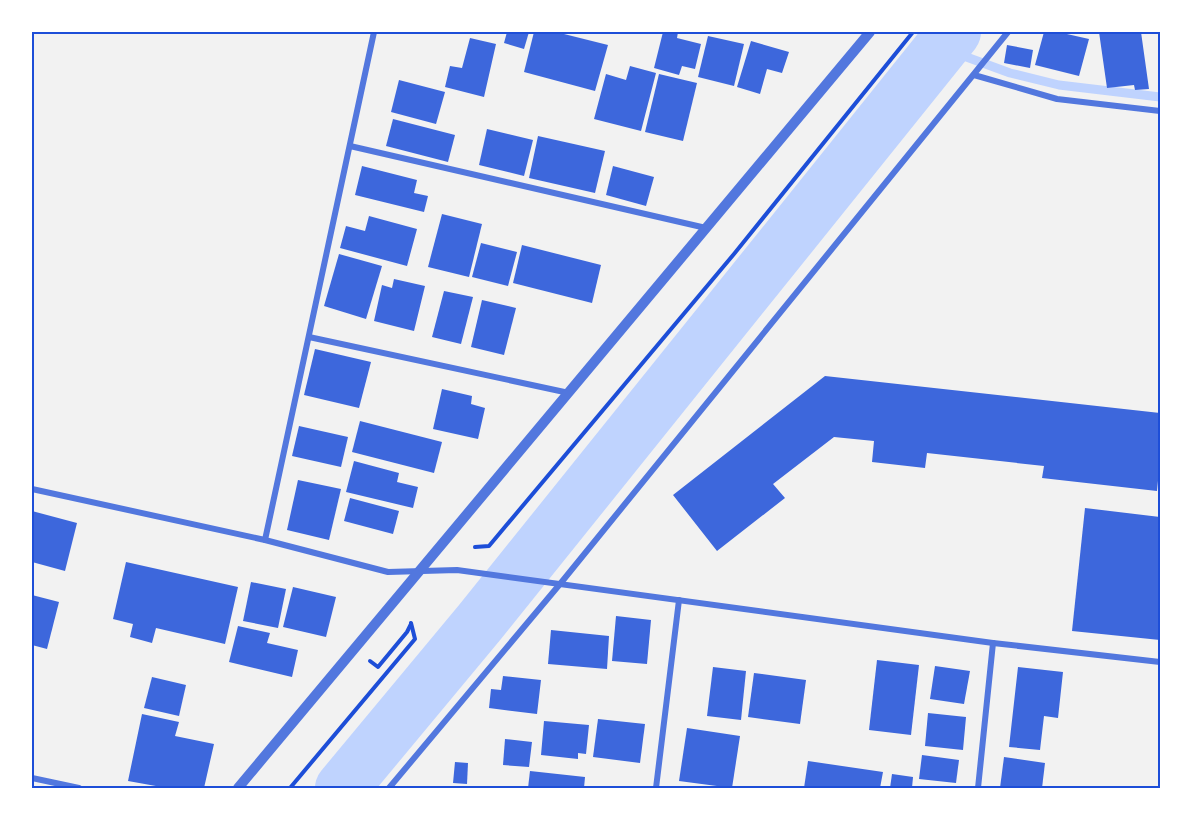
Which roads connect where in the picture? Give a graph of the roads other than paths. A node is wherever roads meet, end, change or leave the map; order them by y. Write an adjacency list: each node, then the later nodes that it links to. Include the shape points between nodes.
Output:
1 (374, 32): 6 (street)
2 (870, 32): 7 (street)
3 (1008, 32): 4 (street)
4 (976, 73): 5 (street, via 1057,99); 13 (street)
5 (1161, 111)
6 (350, 147): 7 (street); 8 (street)
7 (706, 228): 9 (street)
8 (309, 337): 9 (street); 11 (street)
9 (569, 393): 12 (street)
10 (32, 489): 11 (street)
11 (265, 540): 12 (street, via 388,572)
12 (423, 570): 13 (street); 19 (street)
13 (560, 584): 14 (street); 20 (street)
14 (679, 600): 15 (street); 21 (street)
15 (993, 643): 16 (street); 22 (street)
16 (1161, 662)
17 (32, 778): 18 (street)
18 (79, 789)
19 (238, 789)
20 (389, 789)
21 (656, 789)
22 (978, 789)

